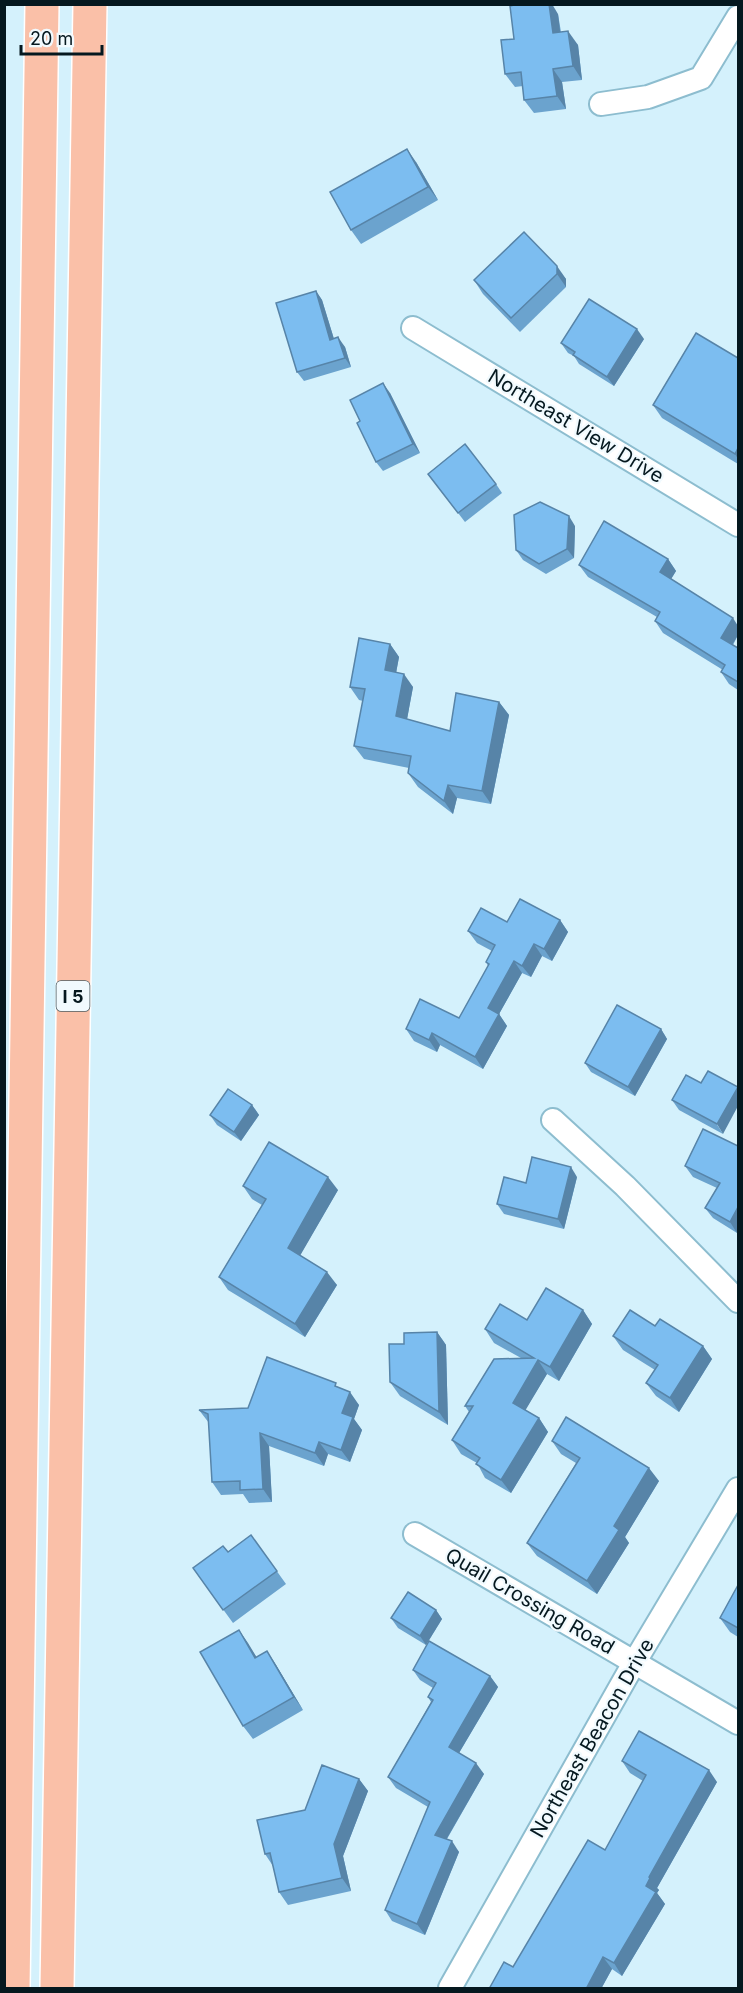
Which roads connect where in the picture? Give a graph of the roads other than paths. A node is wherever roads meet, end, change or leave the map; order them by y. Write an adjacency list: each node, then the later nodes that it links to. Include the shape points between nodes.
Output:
1 (42, 4): 13 (highway, I 5)
2 (90, 4): 14 (highway, I 5)
3 (738, 17): 4 (street, via 702,78 648,97)
4 (601, 104)
5 (413, 327): 6 (street, Northeast View Drive)
6 (738, 525)
7 (553, 1120): 8 (street, via 625,1186)
8 (738, 1301)
9 (738, 1489): 11 (street, Northeast Beacon Drive)
10 (415, 1534): 11 (street, Quail Crossing Road)
11 (634, 1662): 12 (street, Quail Crossing Road); 15 (street, Northeast Beacon Drive)
12 (738, 1723)
13 (13, 1989)
14 (57, 1989)
15 (450, 1989)

